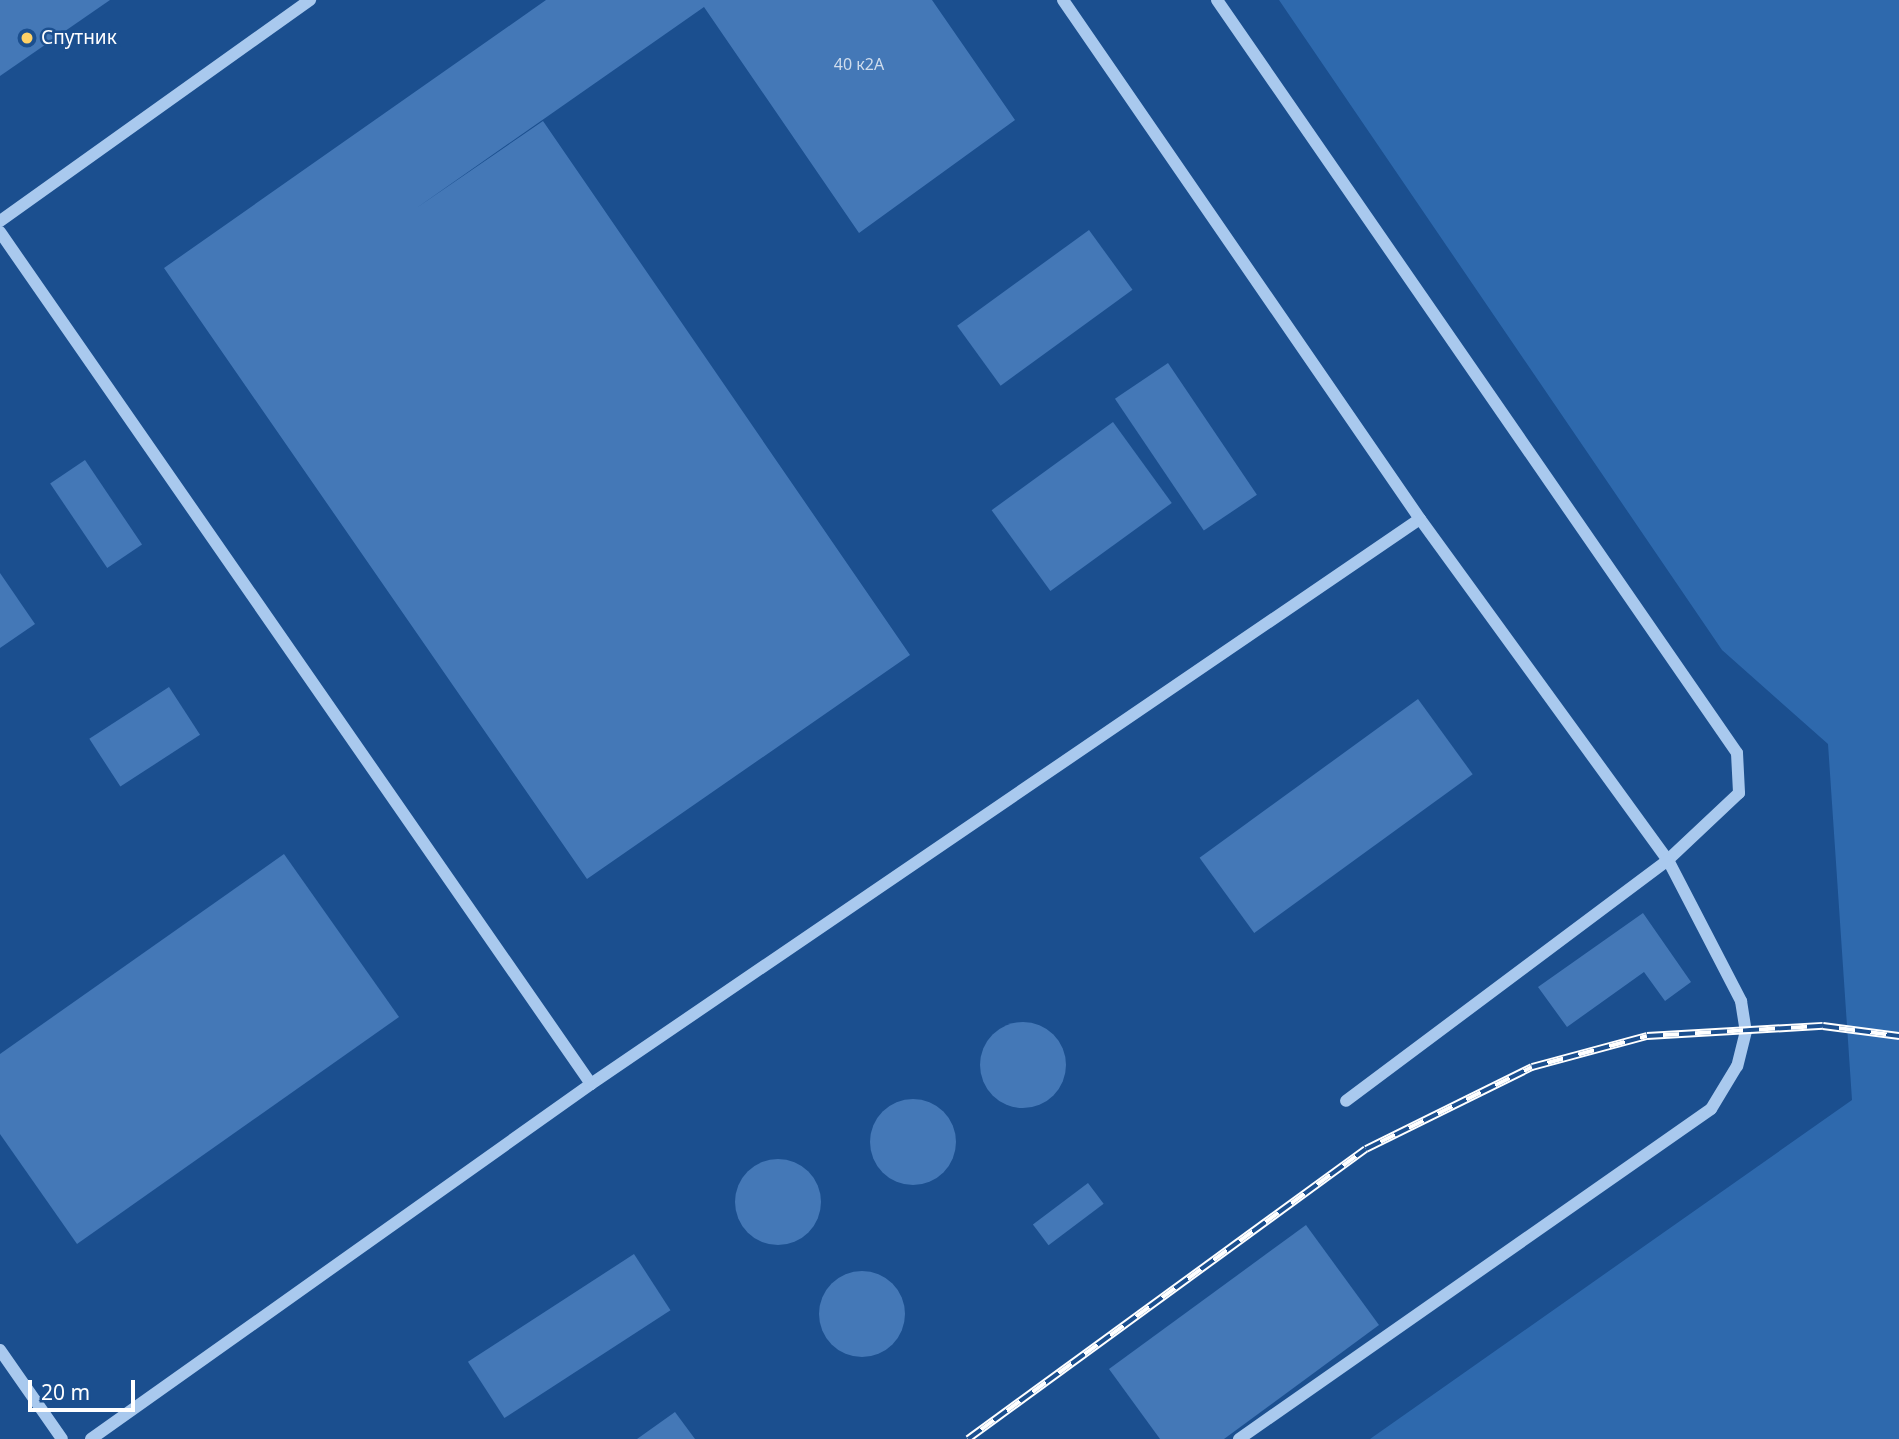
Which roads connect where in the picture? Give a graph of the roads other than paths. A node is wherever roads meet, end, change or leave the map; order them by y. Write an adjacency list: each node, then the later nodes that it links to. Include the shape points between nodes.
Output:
1 (310, 0): 4 (lane)
2 (1063, 0): 6 (lane)
3 (1217, 0): 7 (lane, via 1737,753 1739,793)
4 (0, 221)
5 (0, 232): 8 (lane)
6 (1420, 519): 7 (lane); 8 (lane)
7 (1668, 860): 9 (lane); 13 (lane, via 1741,1001 1746,1031 1737,1066 1711,1109)
8 (591, 1084): 12 (lane)
9 (1346, 1101)
10 (0, 1350): 11 (lane)
11 (62, 1439)
12 (91, 1439)
13 (1239, 1439)

